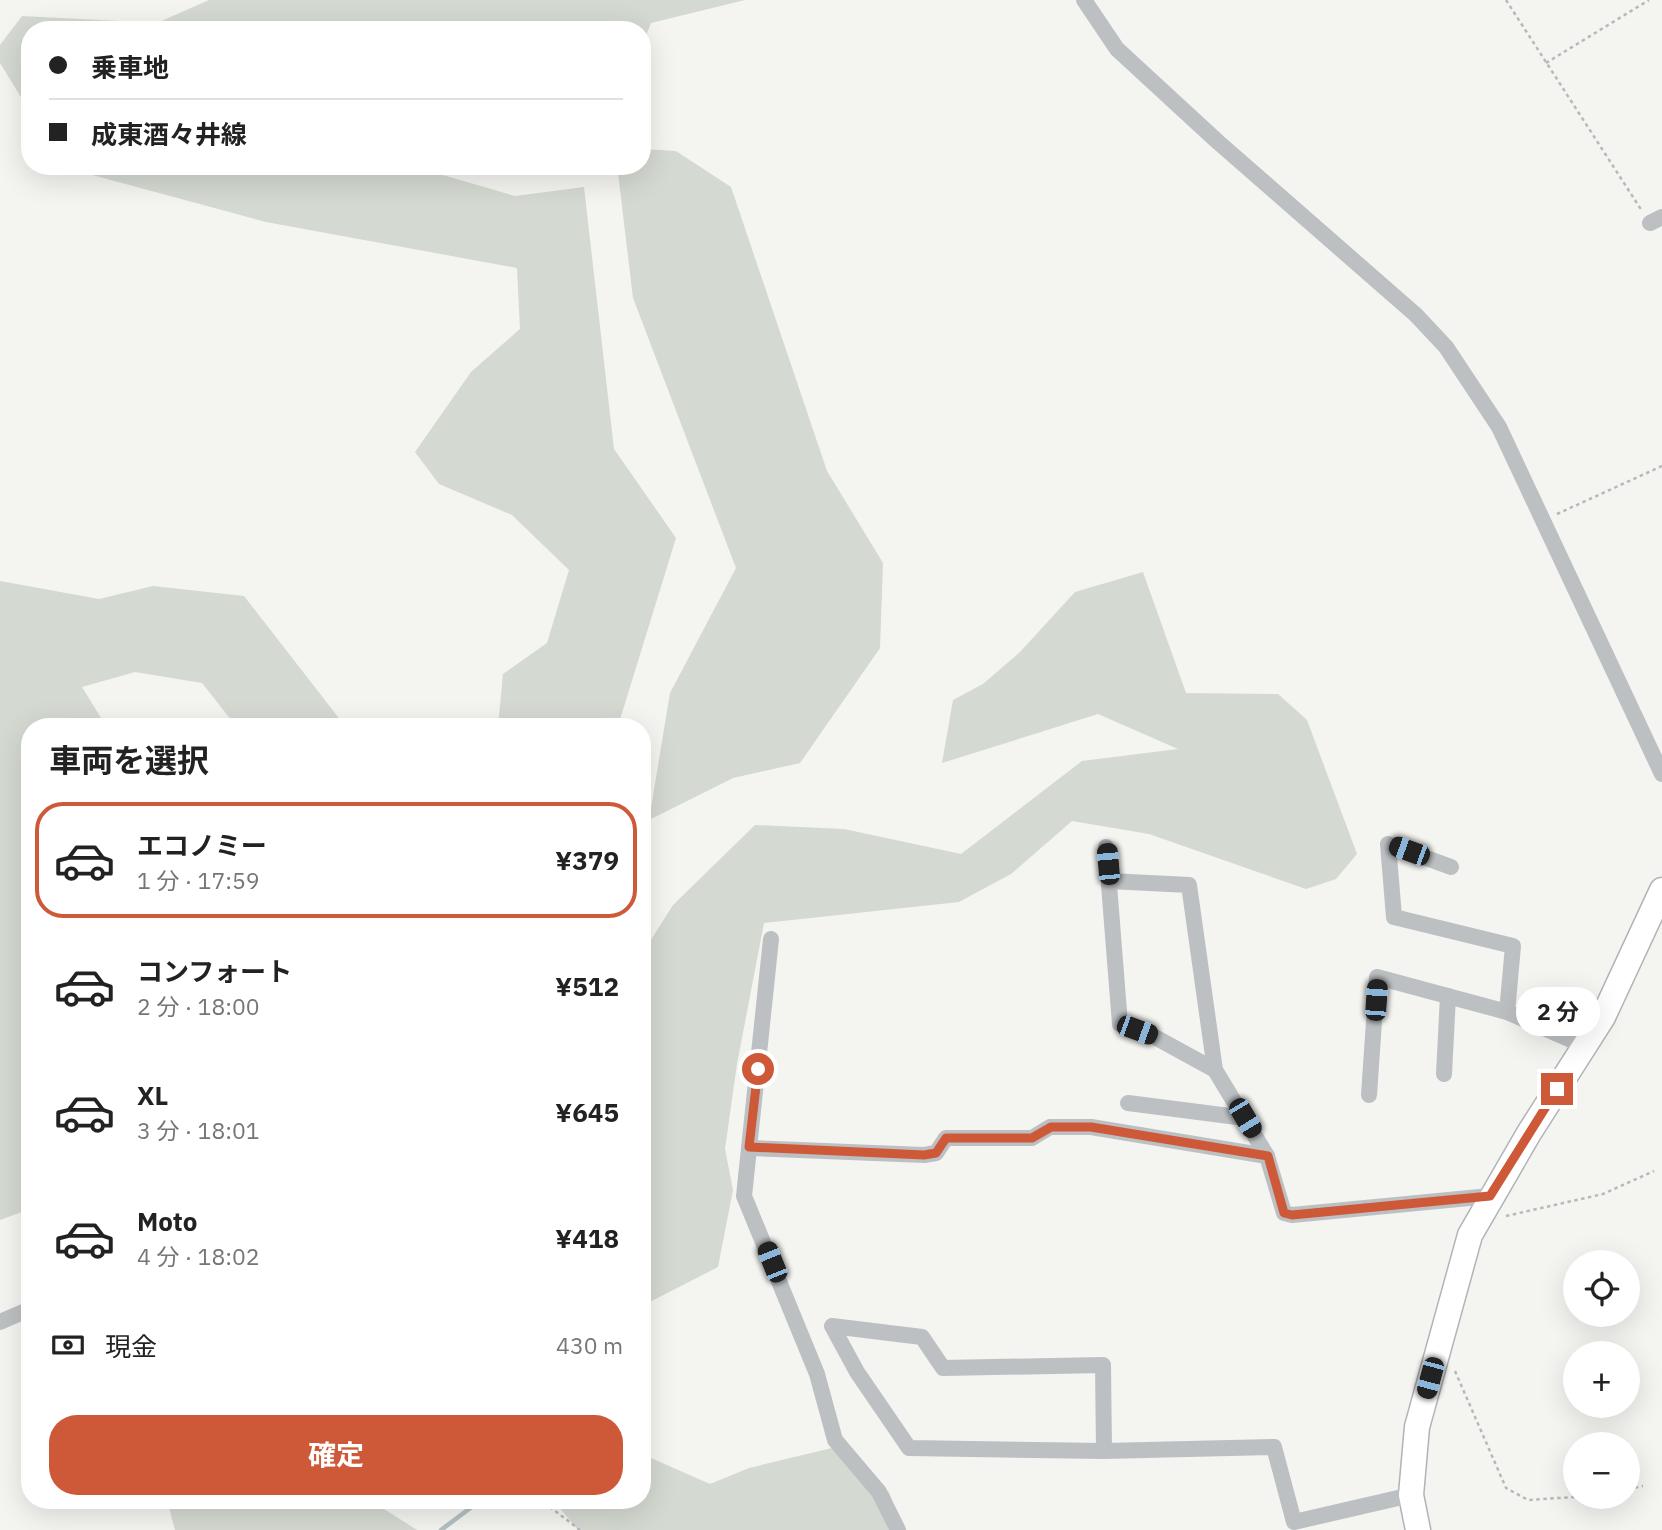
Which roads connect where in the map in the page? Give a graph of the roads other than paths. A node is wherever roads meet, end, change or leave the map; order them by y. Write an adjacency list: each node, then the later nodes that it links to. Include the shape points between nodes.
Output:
1 (1084, 0): 2 (street, via 1117,49 1416,315 1446,347 1500,428)
2 (1662, 774)
3 (1106, 847): 5 (street)
4 (1451, 867): 10 (street, via 1388,844 1394,917 1513,946)
5 (1109, 881): 12 (street, via 1120,1024); 12 (street, via 1189,885)
6 (1662, 890): 7 (main road)
7 (1654, 926): 11 (main road)
8 (771, 939): 17 (street)
9 (1448, 996): 10 (street); 13 (street); 14 (street, via 1377,977)
10 (1507, 1012): 11 (street)
11 (1585, 1046): 19 (main road)
12 (1215, 1069): 16 (street)
13 (1444, 1074)
14 (1369, 1095)
15 (1128, 1103): 16 (street)
16 (1245, 1118): 18 (street)
17 (749, 1147): 18 (street, via 924,1155 936,1153 946,1138 1032,1138 1051,1127 1091,1127); 24 (street, via 744,1196 817,1374 835,1440 879,1492)
18 (1268, 1156): 19 (street, via 1284,1213 1292,1215)
19 (1486, 1204): 23 (main road, via 1470,1235 1417,1427)
20 (21, 1313): 21 (street)
21 (0, 1322)
22 (1104, 1451): 22 (street, via 1103,1365 943,1368 922,1337 832,1326 909,1448); 23 (street, via 1274,1447 1294,1522)
23 (1411, 1495): 25 (main road)
24 (898, 1530)
25 (1418, 1530)

